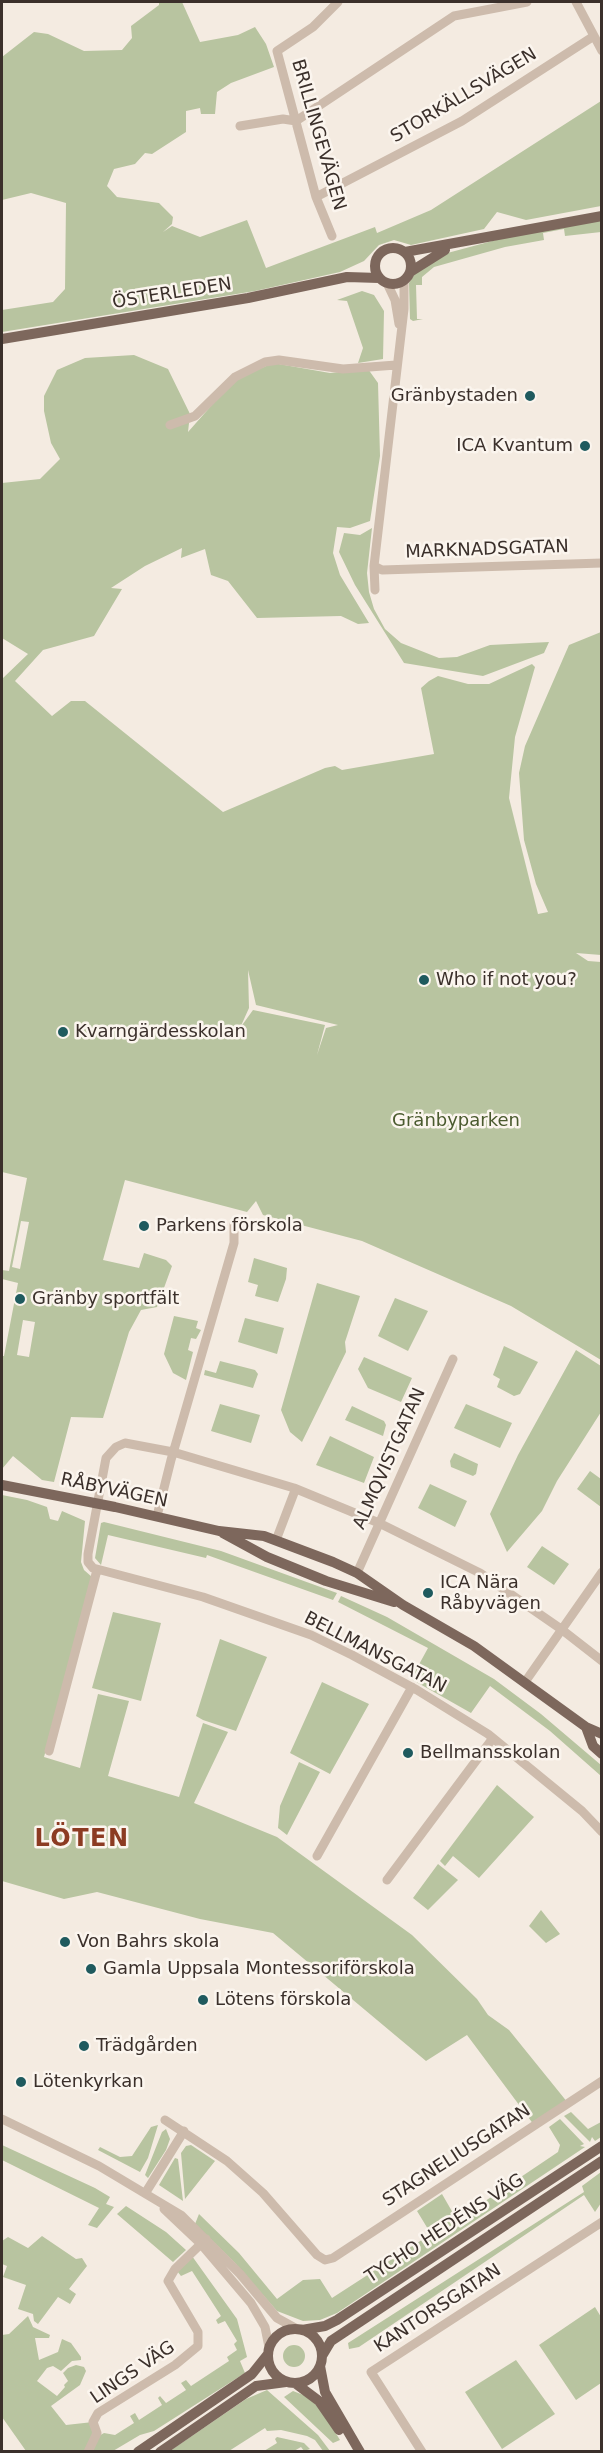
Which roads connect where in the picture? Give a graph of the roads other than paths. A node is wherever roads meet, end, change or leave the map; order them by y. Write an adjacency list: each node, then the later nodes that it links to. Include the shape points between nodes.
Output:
1 (338, 2): 6 (street, BRILLINGEVÄGEN, via 313,27 277,51)
2 (527, 2): 6 (street, via 454,16)
3 (576, 2): 4 (street)
4 (594, 36): 5 (street); 8 (street, STORKÄLLSVÄGEN, via 462,121)
5 (602, 51)
6 (296, 122): 7 (street, via 283,119); 8 (street, BRILLINGEVÄGEN)
7 (240, 126)
8 (316, 197): 11 (street, BRILLINGEVÄGEN)
9 (602, 216): 10 (main road)
10 (498, 235): 12 (main road); 14 (main road, via 450,247)
11 (332, 236)
12 (405, 252): 13 (main road, via 389,247); 14 (main road, via 411,261)
13 (375, 261): 15 (main road, ÖSTERLEDEN); 16 (main road, via 375,270)
14 (407, 276): 16 (main road, via 396,284); 17 (street)
15 (347, 277): 16 (main road, ÖSTERLEDEN); 18 (main road, ÖSTERLEDEN, via 248,298)
16 (383, 281): 17 (street, via 395,300)
17 (400, 327): 19 (street)
18 (2, 339)
19 (396, 365): 20 (street, via 343,369 279,360 265,362 235,378 195,416); 22 (street)
20 (170, 425)
21 (602, 563): 22 (street, MARKNADSGATAN, via 382,570)
22 (374, 566): 23 (street)
23 (375, 590)
24 (234, 1224): 26 (street, via 234,1243)
25 (453, 1359): 31 (street, ALMQVISTGATAN)
26 (173, 1452): 29 (street, via 125,1443 116,1447 106,1458); 30 (street); 31 (street, via 294,1488)
27 (2, 1485): 29 (main road, RÅBYVÄGEN)
28 (294, 1493): 33 (street)
29 (97, 1503): 30 (main road, RÅBYVÄGEN); 34 (street, via 87,1557)
30 (157, 1516): 32 (main road, RÅBYVÄGEN)
31 (379, 1523): 36 (street, ALMQVISTGATAN); 38 (street, via 480,1574)
32 (219, 1531): 36 (main road, RÅBYVÄGEN, via 264,1536); 37 (main road, RÅBYVÄGEN, via 258,1553 327,1581)
33 (278, 1535)
34 (97, 1570): 41 (street, BELLMANSGATAN, via 203,1597 311,1635); 45 (street)
35 (602, 1572): 38 (street)
36 (357, 1573): 37 (main road, RÅBYVÄGEN)
37 (403, 1605): 40 (main road, RÅBYVÄGEN, via 474,1646)
38 (561, 1629): 39 (street); 40 (street)
39 (602, 1661)
40 (525, 1682): 42 (main road, RÅBYVÄGEN)
41 (412, 1687): 44 (street, BELLMANSGATAN); 48 (street)
42 (586, 1727): 43 (main road, RÅBYVÄGEN); 46 (main road, RÅBYVÄGEN, via 593,1746)
43 (602, 1734)
44 (493, 1738): 47 (street, BELLMANSGATAN); 49 (street)
45 (49, 1751)
46 (602, 1754)
47 (602, 1832)
48 (317, 1856)
49 (387, 1881)
50 (602, 2081): 53 (street, STAGNELIUSGATAN, via 330,2259 317,2255 284,2214 227,2161)
51 (2, 2120): 56 (street)
52 (165, 2120): 53 (street)
53 (184, 2132): 56 (street)
54 (602, 2146): 59 (main road, TYCHO HEDÉNS VÄG, via 337,2320)
55 (602, 2161): 61 (main road, TYCHO HEDÉNS VÄG, via 331,2341)
56 (149, 2194): 58 (street, via 186,2219)
57 (602, 2222): 68 (street, KANTORSGATAN, via 371,2372)
58 (203, 2241): 59 (street, via 277,2318); 60 (street, via 251,2303 265,2327); 63 (street, LINGS VÄG, via 168,2281 198,2332 198,2346 99,2413 93,2422 97,2433)
59 (300, 2330): 60 (main road, via 277,2336); 61 (main road, via 316,2340)
60 (269, 2350): 62 (main road, via 272,2371); 64 (main road, via 252,2374)
61 (321, 2361): 62 (main road, via 312,2377); 67 (main road, via 325,2392)
62 (291, 2382): 65 (main road, via 256,2386); 66 (main road, via 319,2401)
63 (88, 2451)
64 (138, 2451)
65 (160, 2451)
66 (353, 2451)
67 (360, 2451)
68 (422, 2451)

